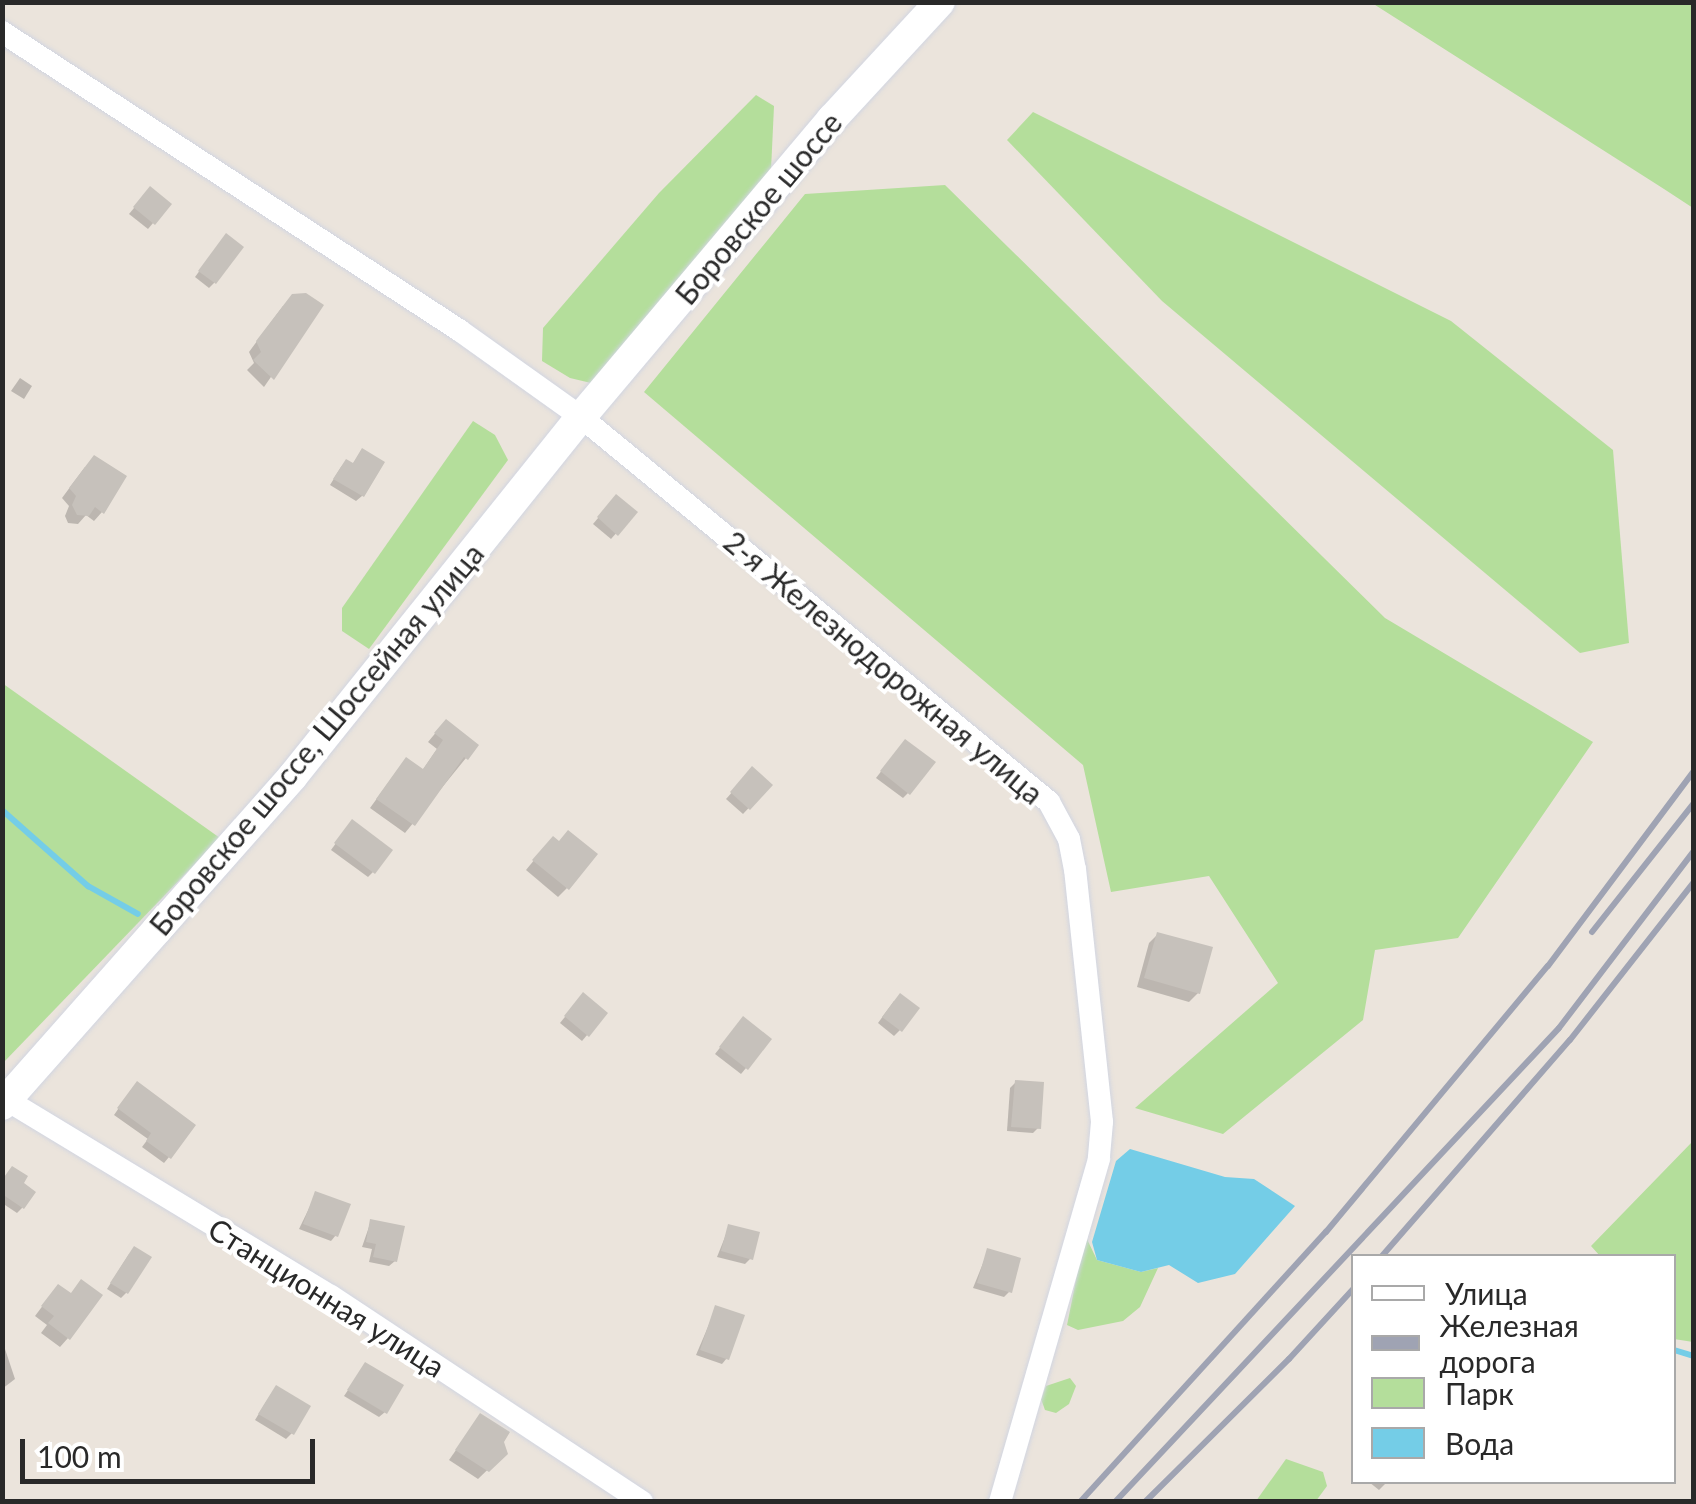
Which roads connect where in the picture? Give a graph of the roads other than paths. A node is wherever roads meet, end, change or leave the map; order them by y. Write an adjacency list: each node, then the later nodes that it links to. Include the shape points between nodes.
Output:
1 (940, 2): 3 (main road, Боровское шоссе, via 832,119)
2 (2, 32): 3 (street, 2-я Железнодорожная улица, via 443,319)
3 (581, 418): 4 (main road, Боровское шоссе, Шоссейная улица, via 294,776); 6 (street, 2-я Железнодорожная улица, via 1049,802 1070,839 1102,1122 1099,1160)
4 (5, 1102): 5 (street, Станционная улица, via 331,1296)
5 (642, 1502)
6 (1000, 1502)

